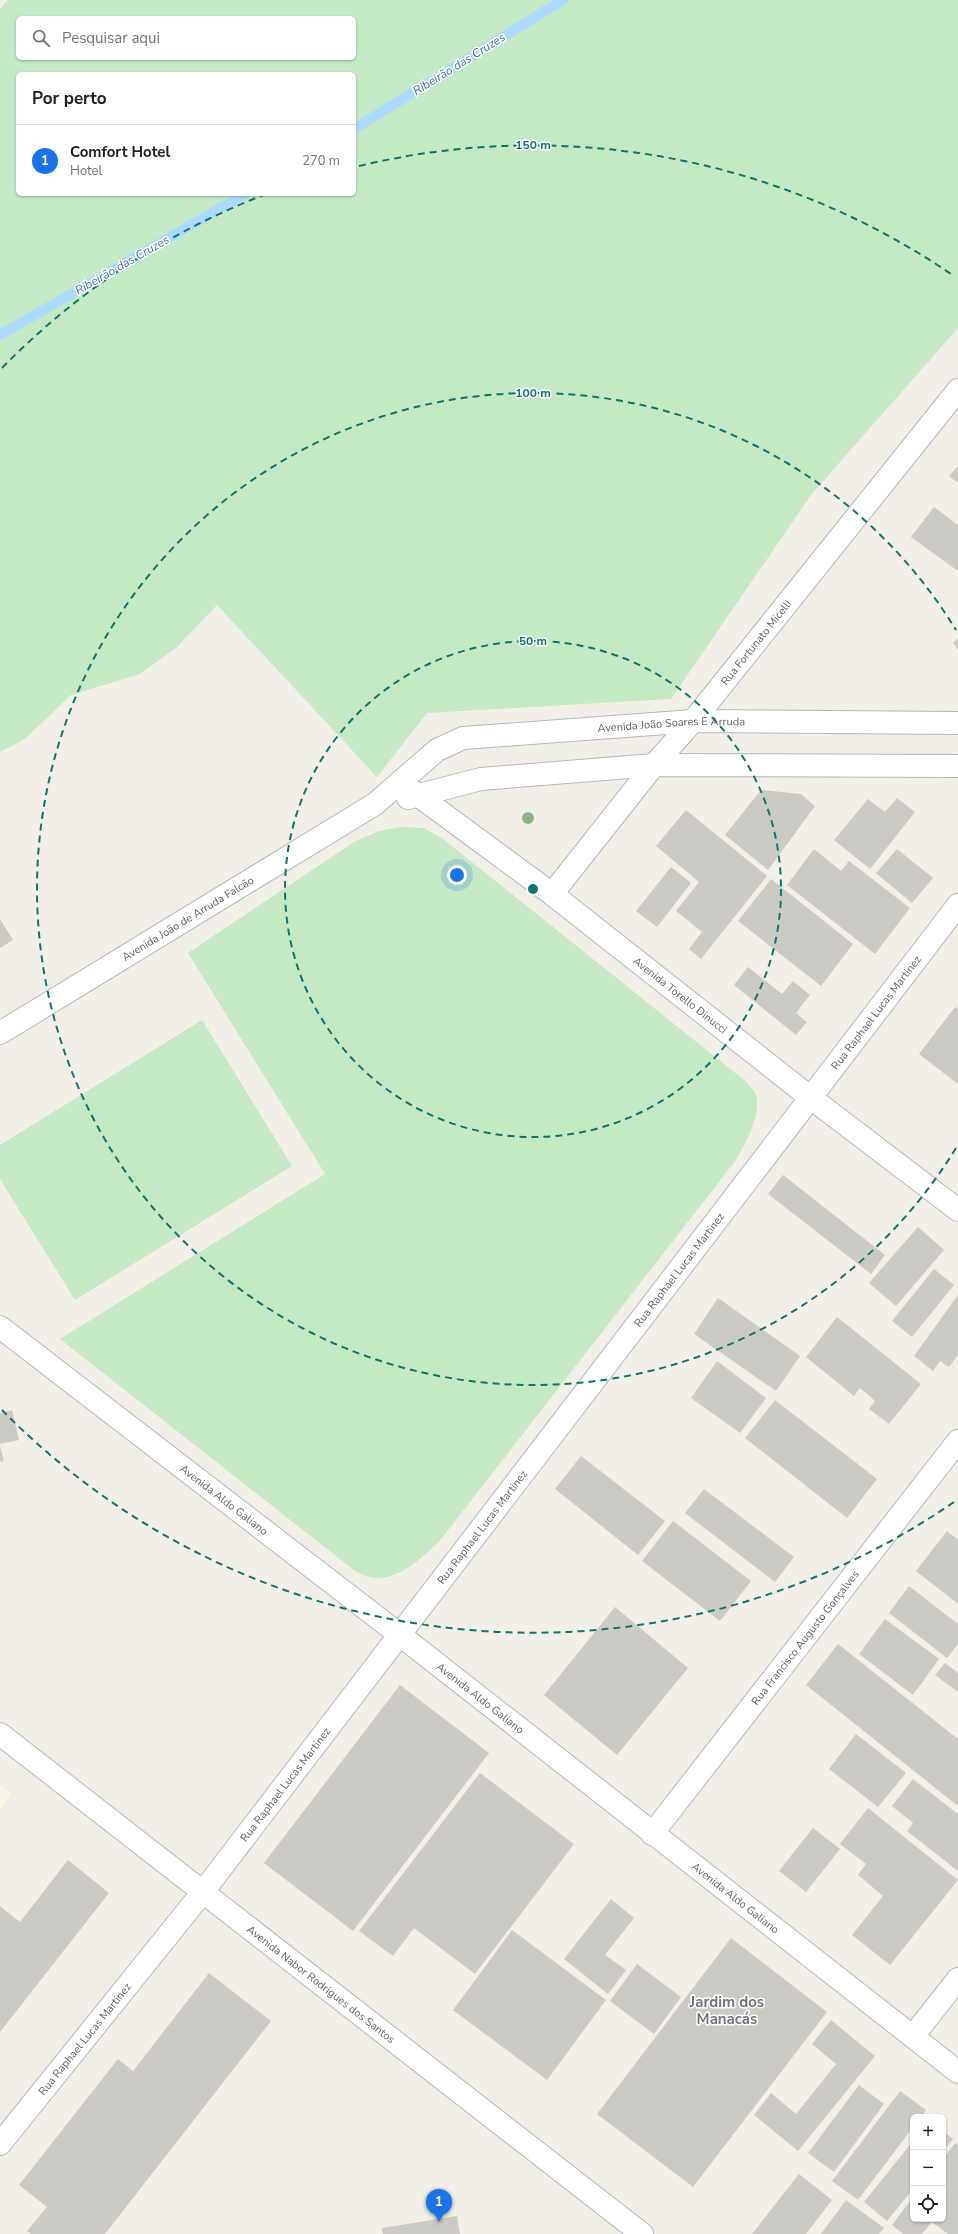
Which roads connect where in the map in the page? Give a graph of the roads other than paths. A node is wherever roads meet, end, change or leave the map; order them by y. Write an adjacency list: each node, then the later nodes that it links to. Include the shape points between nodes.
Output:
1 (958, 390): 2 (street, Rua Fortunato Micelli)
2 (693, 721): 3 (street, Avenida João Soares E Arruda); 4 (street, Rua Fortunato Micelli); 6 (street, Avenida João Soares E Arruda, via 463,738 437,750)
3 (958, 723)
4 (654, 765): 5 (street); 7 (street, via 481,779); 9 (street, Rua Fortunato Micelli)
5 (958, 766)
6 (400, 782): 7 (street, Avenida Torello Dinucci); 8 (street, Avenida João Soares E Arruda)
7 (418, 796): 8 (street); 9 (street, Avenida Torello Dinucci)
8 (375, 804): 11 (street, Avenida João de Arruda Falcão)
9 (552, 894): 12 (street, Avenida Torello Dinucci)
10 (958, 905): 12 (street, Rua Raphael Lucas Martinez)
11 (0, 1033)
12 (812, 1098): 13 (street, Avenida Torello Dinucci); 16 (street, Rua Raphael Lucas Martinez)
13 (958, 1210)
14 (0, 1327): 16 (street, Avenida Aldo Galiano)
15 (958, 1440): 18 (street, Rua Francisco Augusto Gonçalves)
16 (400, 1635): 18 (street, Avenida Aldo Galiano); 19 (street, Rua Raphael Lucas Martinez)
17 (0, 1734): 19 (street, Avenida Nabor Rodrigues dos Santos)
18 (652, 1834): 21 (street, Avenida Aldo Galiano)
19 (202, 1893): 23 (street, Rua Raphael Lucas Martinez); 24 (street, Avenida Nabor Rodrigues dos Santos)
20 (958, 1979): 21 (street)
21 (913, 2036): 22 (street, Avenida Aldo Galiano)
22 (958, 2072)
23 (0, 2144)
24 (642, 2234)

